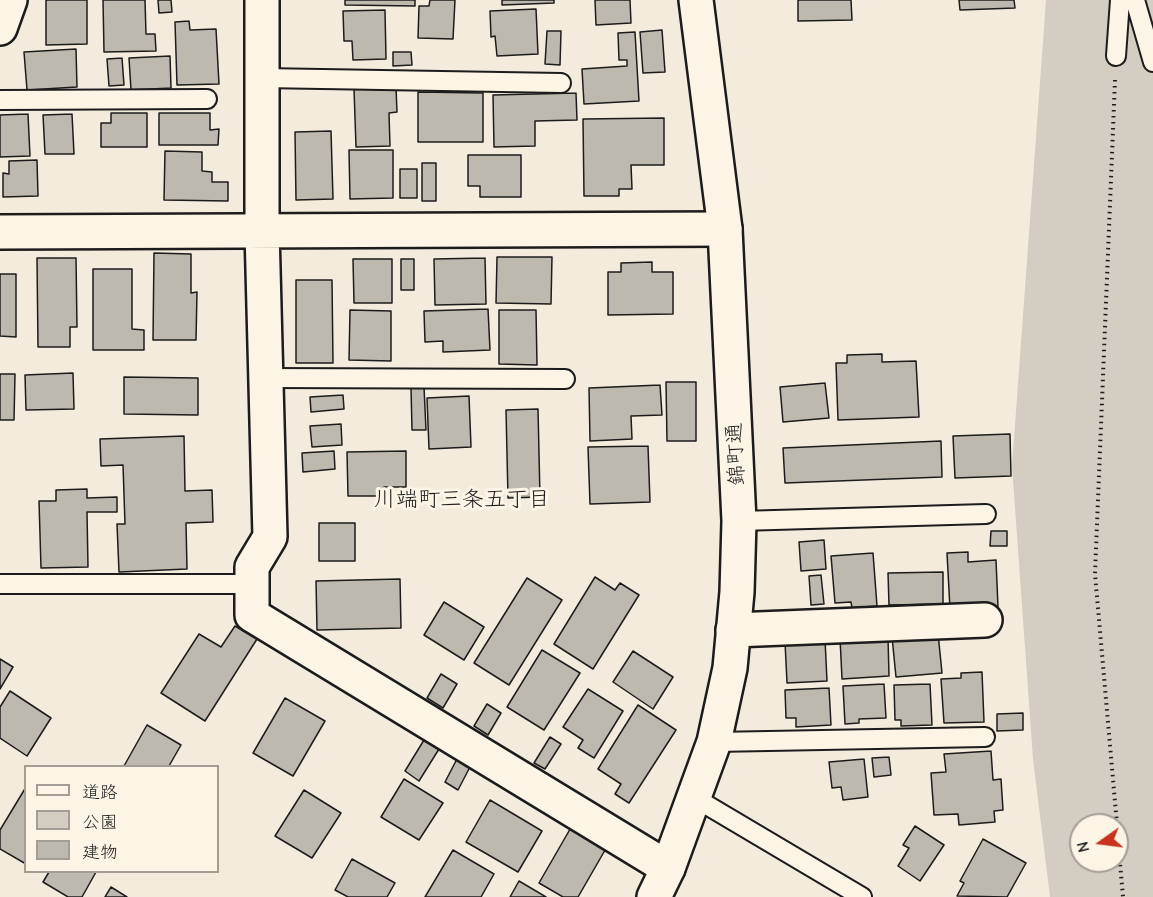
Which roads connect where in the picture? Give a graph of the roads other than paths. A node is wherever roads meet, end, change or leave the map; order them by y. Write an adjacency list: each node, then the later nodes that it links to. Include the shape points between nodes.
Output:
1 (10, 0): 6 (street)
2 (262, 0): 9 (street)
3 (696, 0): 13 (street, 錦町通)
4 (1120, 0): 7 (lane)
5 (1136, 0): 8 (lane)
6 (0, 27)
7 (1116, 56)
8 (1153, 62)
9 (262, 78): 10 (lane); 14 (street)
10 (561, 83)
11 (207, 99): 12 (lane)
12 (0, 100)
13 (725, 229): 14 (street); 19 (street, 錦町通)
14 (262, 231): 15 (street); 16 (street)
15 (0, 232)
16 (266, 378): 17 (lane); 21 (street, via 270,537 252,567)
17 (566, 379)
18 (986, 514): 19 (lane)
19 (739, 521): 23 (street, 錦町通)
20 (0, 584): 21 (lane)
21 (252, 584): 27 (street, via 252,615)
22 (985, 620): 23 (street)
23 (733, 630): 25 (street, 錦町通, via 730,668)
24 (986, 737): 25 (lane)
25 (714, 742): 26 (street, 錦町通)
26 (695, 798): 27 (street, 錦町通); 29 (lane)
27 (668, 868): 28 (street, 錦町通)
28 (654, 897)
29 (862, 897)

